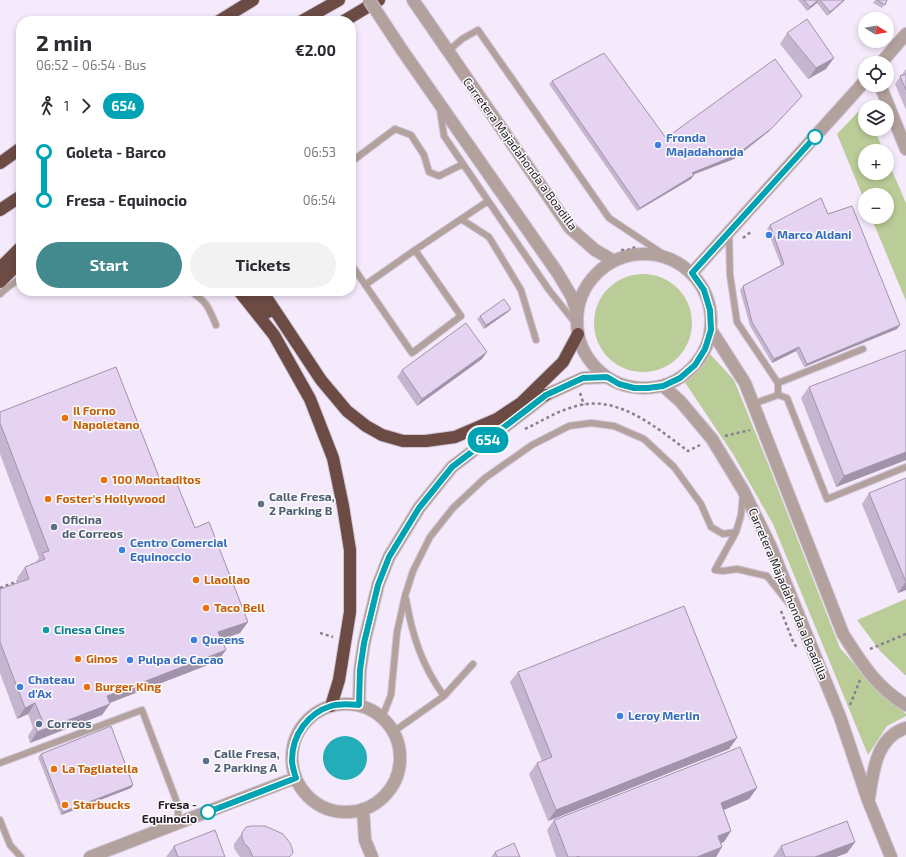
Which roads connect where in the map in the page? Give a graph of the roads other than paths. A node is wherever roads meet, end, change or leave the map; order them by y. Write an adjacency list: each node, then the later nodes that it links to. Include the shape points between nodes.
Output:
1 (253, 0): 6 (highway)
2 (339, 0): 7 (highway)
3 (369, 0): 14 (street, bridge)
4 (379, 0): 8 (highway)
5 (413, 0): 10 (street, Carretera Majadahonda a Boadilla)
6 (228, 16)
7 (311, 16)
8 (352, 16)
9 (906, 34): 11 (street)
10 (448, 52): 27 (lane, via 462,39 478,30 609,218); 28 (street, Carretera Majadahonda a Boadilla, via 570,228 595,250)
11 (887, 56)
12 (858, 89): 24 (street)
13 (883, 92): 15 (street)
14 (439, 102): 19 (lane, via 444,136); 42 (street, via 557,272 572,297)
15 (906, 149)
16 (16, 152): 18 (highway)
17 (356, 158): 19 (lane, via 395,129 411,135 424,155 428,172 439,176)
18 (0, 163)
19 (463, 164): 21 (lane)
20 (16, 199): 22 (highway)
21 (488, 201): 23 (lane); 42 (lane, via 549,290)
22 (0, 210)
23 (461, 219): 25 (lane); 44 (lane, via 489,237 521,290)
24 (729, 233): 32 (street); 48 (lane, via 730,275 737,322)
25 (415, 250): 35 (lane); 35 (lane, via 461,316 412,353)
26 (16, 252): 30 (highway)
27 (672, 260): 28 (street, via 658,255 643,254); 32 (street)
28 (614, 261): 42 (street, via 600,270 589,283 581,298)
29 (16, 266): 34 (highway)
30 (0, 268)
31 (356, 272): 35 (lane)
32 (692, 273): 43 (street, via 704,290 710,310)
33 (16, 281): 36 (lane)
34 (0, 282)
35 (365, 285)
36 (0, 294)
37 (199, 296): 41 (lane, via 207,304)
38 (243, 296): 63 (highway, via 274,335 310,399 333,458 350,550 350,612 339,680)
39 (254, 296): 45 (highway)
40 (265, 296): 45 (highway)
41 (216, 325)
42 (578, 325): 47 (street, via 584,351); 52 (highway, via 563,362)
43 (711, 330): 49 (street, via 705,349 695,365 680,378); 53 (street, via 745,383)
44 (536, 340)
45 (296, 343): 52 (highway, via 347,411 382,435 403,441 455,437 497,420)
46 (863, 349): 48 (lane)
47 (607, 377): 49 (street, via 634,388); 50 (street, via 583,378)
48 (778, 383): 51 (lane)
49 (663, 386): 55 (street, Carretera Majadahonda a Boadilla, via 680,401 712,439)
50 (546, 395): 52 (highway); 61 (street, via 452,467 419,508 389,557 378,585 364,643)
51 (778, 395): 53 (lane); 54 (lane, via 787,398 827,499)
52 (521, 403)
53 (753, 404): 62 (street, via 843,634 865,669 893,697)
54 (906, 467)
55 (743, 490): 56 (lane, via 741,515); 58 (street, Carretera Majadahonda a Boadilla, via 770,544)
56 (736, 532): 57 (lane, via 723,534 711,527 700,504 674,467 644,439 614,426 591,423 568,426 532,445 485,478 453,508 430,537 413,571); 58 (lane, via 715,570 737,569 767,576)
57 (405, 596): 60 (lane, via 422,661); 64 (lane, via 397,632 391,695)
58 (797, 614): 69 (street, Carretera Majadahonda a Boadilla, via 840,717)
59 (473, 664): 60 (lane)
60 (444, 696): 66 (lane)
61 (359, 705): 63 (street); 64 (street, via 372,710)
62 (906, 705)
63 (331, 706): 68 (street, via 315,713 302,726 294,742 292,760)
64 (382, 718): 66 (street)
65 (906, 728): 69 (street, via 899,730 883,744 875,762)
66 (393, 732): 70 (street, via 399,754 395,777 388,791 377,802)
67 (0, 763): 72 (lane, via 142,710 178,805)
68 (296, 778): 70 (street, via 304,792 316,803 347,812); 72 (street)
69 (868, 800): 77 (street, Carretera Majadahonda a Boadilla)
70 (363, 809): 76 (street, via 365,840)
71 (0, 820): 74 (lane, via 10,845)
72 (178, 824): 73 (street)
73 (116, 852): 75 (street)
74 (21, 857)
75 (90, 857)
76 (372, 857)
77 (891, 857)

